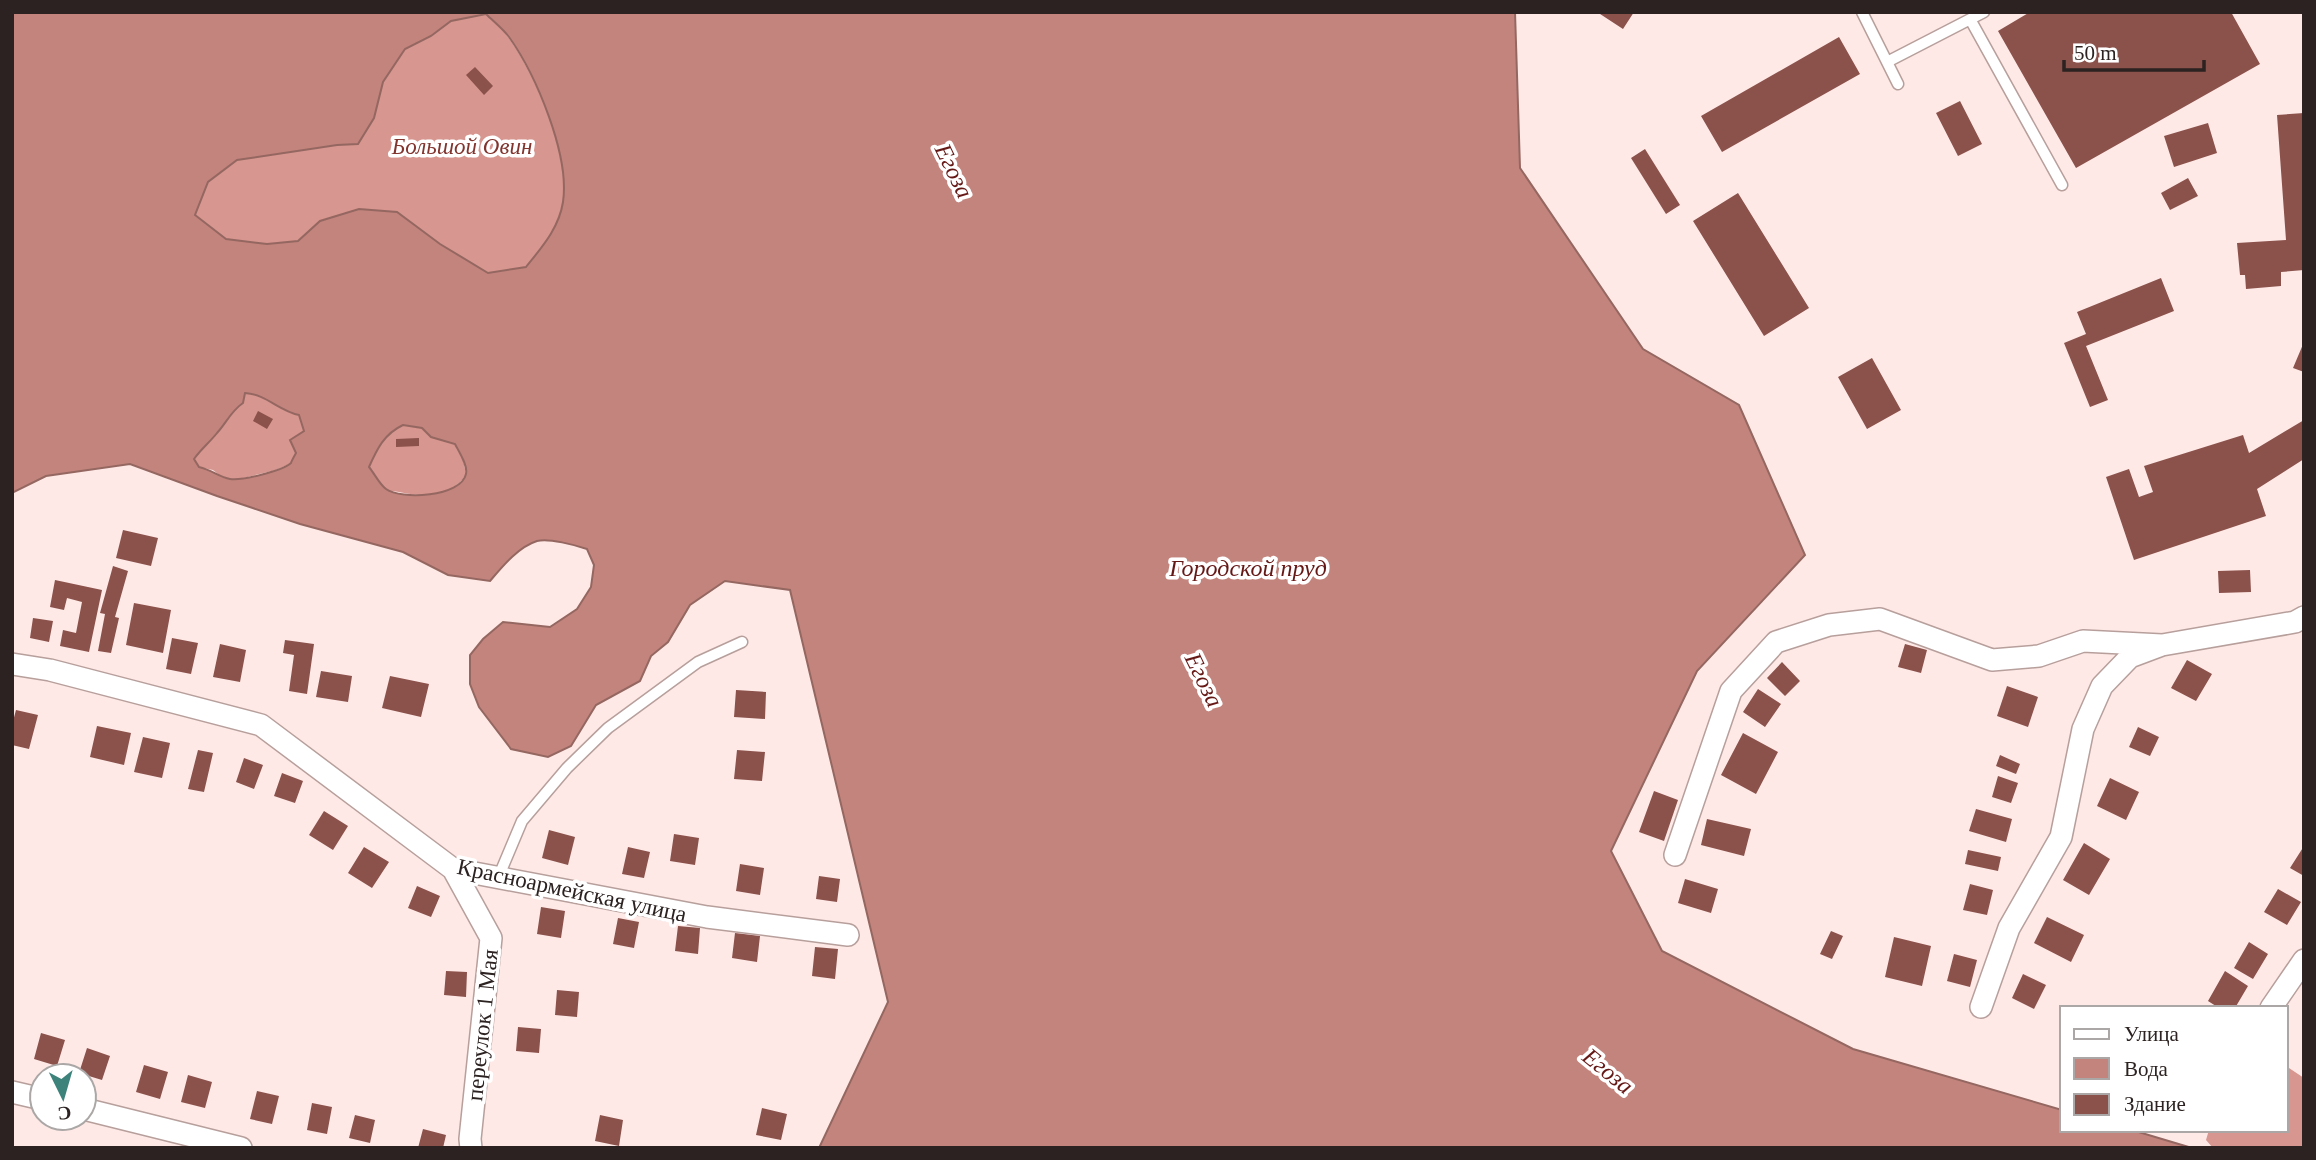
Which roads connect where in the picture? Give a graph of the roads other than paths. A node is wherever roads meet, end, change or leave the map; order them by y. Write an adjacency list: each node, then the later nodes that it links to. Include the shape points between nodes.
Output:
1 (1862, 12): 4 (lane)
2 (1984, 12): 3 (lane)
3 (1970, 19): 4 (lane); 6 (lane)
4 (1887, 62): 5 (lane)
5 (1898, 84)
6 (2062, 185)
7 (2304, 617): 9 (street)
8 (742, 642): 13 (lane, via 698,662 608,728 522,821)
9 (2162, 645): 11 (street, via 2083,641 2039,656 1992,660 1880,619 1829,625 1776,642 1731,691); 17 (street, via 2130,657 2102,686 2083,729 2061,837 2009,928)
10 (12, 664): 12 (street, Красноармейская улица, via 261,725)
11 (1675, 855)
12 (453, 869): 13 (street, Красноармейская улица); 20 (street, переулок 1 Мая, via 491,939)
13 (498, 878): 14 (street, Красноармейская улица, via 706,917)
14 (848, 935)
15 (2304, 960): 16 (street)
16 (2272, 1006)
17 (1981, 1007)
18 (98, 1112): 19 (street)
19 (241, 1148)
20 (471, 1148)

